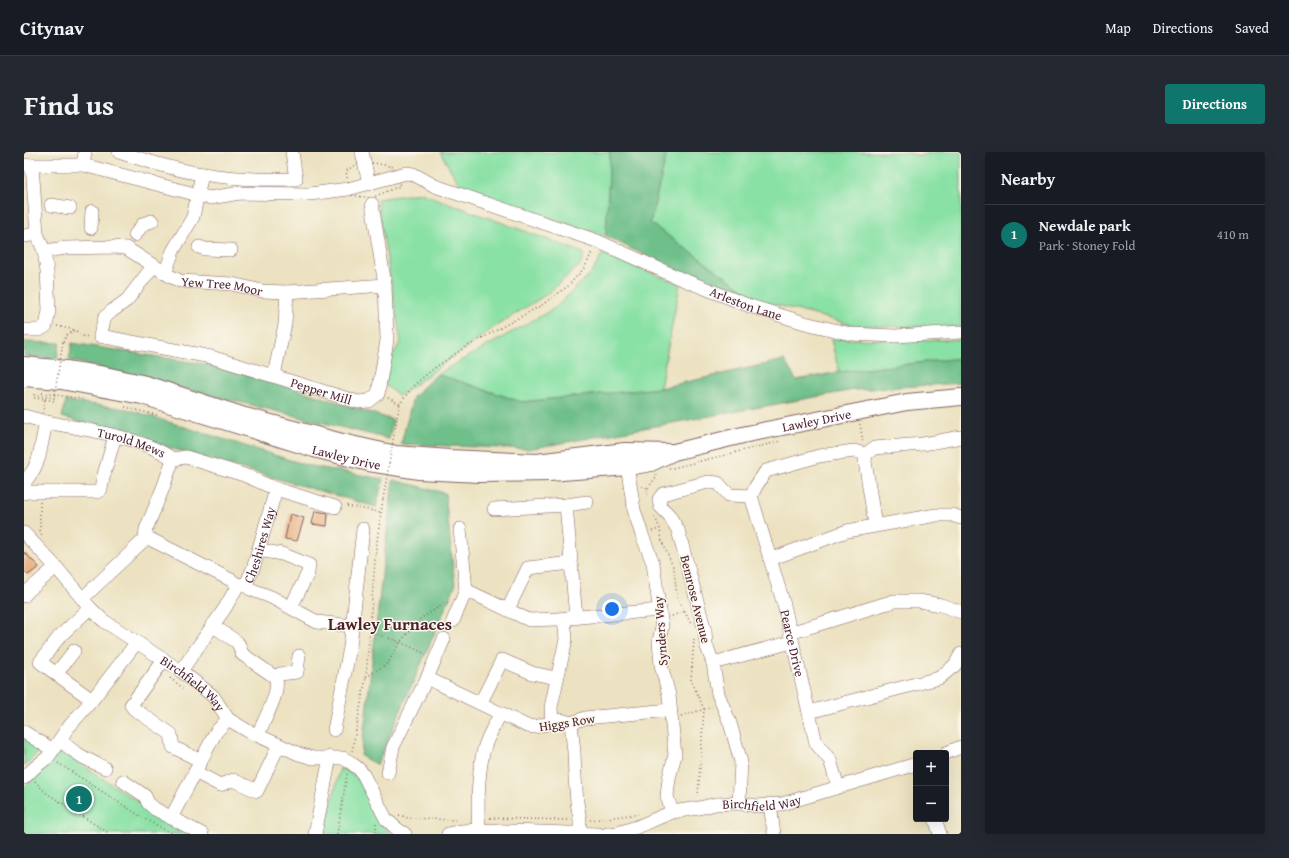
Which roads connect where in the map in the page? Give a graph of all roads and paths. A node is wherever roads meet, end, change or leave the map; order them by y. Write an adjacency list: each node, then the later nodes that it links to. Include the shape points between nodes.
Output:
1 (85, 152): 6 (street)
2 (119, 152): 7 (street)
3 (292, 152): 8 (street, via 296,179)
4 (362, 152): 9 (street)
5 (28, 165): 6 (street); 13 (street)
6 (83, 165): 11 (street)
7 (202, 174): 8 (street); 11 (street)
8 (256, 180): 10 (street)
9 (369, 184): 10 (street, via 310,194); 21 (street, Arleston Lane, via 406,173 413,174 435,186)
10 (258, 193): 11 (street, via 210,198)
11 (198, 196): 22 (street)
12 (372, 204): 26 (street)
13 (43, 205): 14 (street); 17 (street)
14 (70, 208)
15 (92, 211): 19 (street)
16 (152, 221): 20 (street, via 143,224)
17 (37, 234): 18 (street); 24 (street)
18 (24, 236)
19 (91, 237): 20 (street, Yew Tree Moor, via 112,247); 24 (street, Yew Tree Moor, via 66,248)
20 (131, 241): 25 (street, Yew Tree Moor)
21 (597, 241): 31 (street, Arleston Lane, via 693,284 750,306 805,323 851,334 895,336); 40 (path, via 585,267 568,286 542,305 464,348 433,369 413,386)
22 (191, 243): 23 (street, via 205,249); 25 (street, via 173,251 167,268)
23 (231, 250)
24 (44, 251): 28 (street, via 49,312)
25 (159, 269): 27 (street, Yew Tree Moor, via 180,281 232,284 262,291); 32 (street, via 106,317)
26 (384, 286): 27 (street, Yew Tree Moor); 36 (street, via 387,340)
27 (287, 292): 34 (street, via 285,324)
28 (46, 326): 29 (street, via 39,330); 30 (path)
29 (24, 330)
30 (74, 330): 32 (path, via 84,337); 38 (path, bridge, via 63,342)
31 (961, 332)
32 (100, 336): 34 (street, Pepper Mill, via 211,357)
33 (24, 365): 47 (main road, Lawley Drive, via 66,369 146,384 245,416 396,454 536,462)
34 (274, 375): 36 (street, Pepper Mill, via 358,402 369,401)
35 (24, 378): 51 (main road, Lawley Drive, via 61,381 142,396 314,449 369,463 419,471 480,474 549,473)
36 (378, 394): 40 (path)
37 (961, 397): 48 (main road, Lawley Drive, via 907,402 748,434)
38 (54, 398): 39 (path, bridge, via 54,401); 39 (path, bridge, via 34,395 34,398)
39 (45, 399): 42 (path, bridge)
40 (400, 404): 92 (path, bridge, via 376,548)
41 (24, 416): 42 (street, Turold Mews)
42 (45, 418): 44 (street, Turold Mews); 57 (street, via 39,457 26,482)
43 (860, 422): 49 (path)
44 (115, 436): 50 (street, Turold Mews, via 164,452); 58 (street, via 101,489 97,492)
45 (961, 437): 49 (street, via 923,444 874,448)
46 (784, 440): 52 (path)
47 (625, 452): 48 (main road, Lawley Drive); 51 (street, Synders Way)
48 (674, 452): 51 (main road, Lawley Drive, via 651,463)
49 (866, 454): 60 (street, via 854,450 819,456 766,472); 67 (street)
50 (173, 459): 56 (street, Turold Mews, via 186,457 244,475); 71 (street, via 146,529)
51 (628, 467): 86 (street, Synders Way, via 634,510 653,563)
52 (664, 470)
53 (656, 472): 55 (path, via 656,477)
54 (639, 484): 55 (path)
55 (647, 488): 59 (path)
56 (278, 489): 63 (street, Turold Mews); 73 (street, Cheshires Way)
57 (24, 492): 58 (street)
58 (40, 492): 72 (path, via 40,530)
59 (648, 495)
60 (751, 496): 74 (street, Pearce Drive); 82 (street, Bemrose Avenue, via 729,495 718,483 708,482 663,494 659,499 660,506 678,530)
61 (587, 502): 62 (street)
62 (566, 505): 64 (street); 75 (street)
63 (335, 507)
64 (494, 509)
65 (654, 515): 84 (path, via 674,569 677,597)
66 (961, 518): 67 (street, via 936,515)
67 (876, 525): 74 (street, via 847,531)
68 (460, 528): 79 (street, via 465,573)
69 (364, 530): 91 (street)
70 (24, 533): 76 (street, Birchfield Way)
71 (145, 538): 77 (street); 80 (street)
72 (45, 540)
73 (258, 550): 77 (street, Cheshires Way, via 253,569); 81 (street, via 282,554 309,565 308,573)
74 (771, 559): 94 (street, Pearce Drive)
75 (571, 563): 83 (street, via 528,568); 87 (street)
76 (56, 567): 78 (street); 80 (street, Birchfield Way)
77 (242, 584): 81 (street); 89 (street, Cheshires Way)
78 (24, 596)
79 (462, 597): 83 (street); 88 (street); 97 (path, via 442,605 420,619)
80 (86, 603): 96 (street, Birchfield Way, via 104,621); 105 (street, via 40,662)
81 (290, 606): 91 (street, via 317,622)
82 (699, 607): 84 (path); 103 (street, Bemrose Avenue, via 706,631 706,644)
83 (508, 610): 87 (street, via 529,620)
84 (685, 611): 86 (path); 90 (path)
85 (961, 612): 94 (street, via 919,601 894,601)
86 (660, 614): 87 (street); 116 (street, Synders Way, via 662,627 658,641)
87 (570, 618): 109 (street)
88 (453, 621)
89 (212, 625): 104 (street, Cheshires Way); 106 (street, via 237,642 242,654)
90 (691, 625)
91 (352, 626): 120 (street)
92 (370, 632): 97 (path); 107 (path)
93 (694, 638): 113 (path, via 691,680)
94 (791, 638): 103 (street); 114 (street, Pearce Drive)
95 (444, 639): 101 (street)
96 (137, 642): 102 (street, Birchfield Way); 110 (street)
97 (400, 642): 101 (path); 107 (path, via 388,663)
98 (74, 651): 105 (street)
99 (961, 654): 114 (street, via 955,665 939,678)
100 (299, 656): 106 (street, via 297,672)
101 (435, 659): 108 (street)
102 (164, 660): 104 (street, Birchfield Way); 131 (street, via 130,705 171,734 174,747)
103 (713, 663): 112 (street, Bemrose Avenue)
104 (181, 671): 117 (street, Birchfield Way, via 213,696)
105 (56, 674): 110 (street)
106 (275, 677): 122 (street, via 278,682 275,695)
107 (366, 677): 129 (path)
108 (427, 678): 111 (street, Higgs Row); 133 (street, via 393,747)
109 (556, 678): 111 (street, via 532,674 502,660); 118 (street, via 551,707)
110 (92, 700): 123 (street)
111 (481, 702): 115 (street, Higgs Row)
112 (722, 704): 113 (path); 137 (street, Bemrose Avenue, via 730,723 740,762)
113 (704, 709): 116 (path, via 680,716); 139 (path, via 697,800)
114 (809, 712): 136 (street, Pearce Drive, via 816,743 830,760)
115 (501, 713): 118 (street, Higgs Row, via 527,726); 146 (street, via 484,748 480,766)
116 (671, 714): 119 (street, Higgs Row, via 585,718); 140 (street, Synders Way, via 674,755 667,796)
117 (228, 719): 122 (street, Birchfield Way); 131 (street, via 216,732)
118 (552, 723): 119 (street, Higgs Row, via 561,720)
119 (571, 723): 147 (street)
120 (334, 730)
121 (24, 732): 127 (street, via 53,750)
122 (258, 735): 124 (street, Birchfield Way)
123 (60, 740): 127 (street); 132 (street, via 72,752)
124 (279, 745): 128 (street, Birchfield Way, via 313,758); 131 (street, via 258,791 233,780 220,785)
125 (961, 747): 126 (street)
126 (949, 752)
127 (48, 757): 134 (street); 149 (path, via 143,818)
128 (330, 757): 129 (street, Birchfield Way, via 343,758); 151 (street)
129 (350, 762): 152 (path); 153 (street, via 360,770 386,819)
130 (913, 765): 136 (street, Birchfield Way)
131 (198, 767): 143 (street)
132 (105, 768)
133 (388, 773)
134 (26, 777): 148 (path)
135 (123, 781): 143 (street, via 145,796 155,809)
136 (838, 787): 138 (street, Birchfield Way, via 782,804)
137 (739, 804): 138 (street, Birchfield Way); 139 (street, Birchfield Way, via 716,804)
138 (770, 804): 157 (street)
139 (699, 808): 140 (street, Birchfield Way)
140 (672, 812): 156 (street, Birchfield Way, via 631,829)
141 (396, 814): 144 (path, via 408,818)
142 (639, 814): 147 (path)
143 (171, 818): 150 (street)
144 (458, 820)
145 (936, 822): 158 (street)
146 (479, 824): 147 (street); 147 (path); 154 (street)
147 (580, 827): 155 (street)
148 (110, 834)
149 (173, 834)
150 (202, 834)
151 (315, 834)
152 (337, 834)
153 (405, 834)
154 (448, 834)
155 (598, 834)
156 (607, 834)
157 (774, 834)
158 (940, 834)

